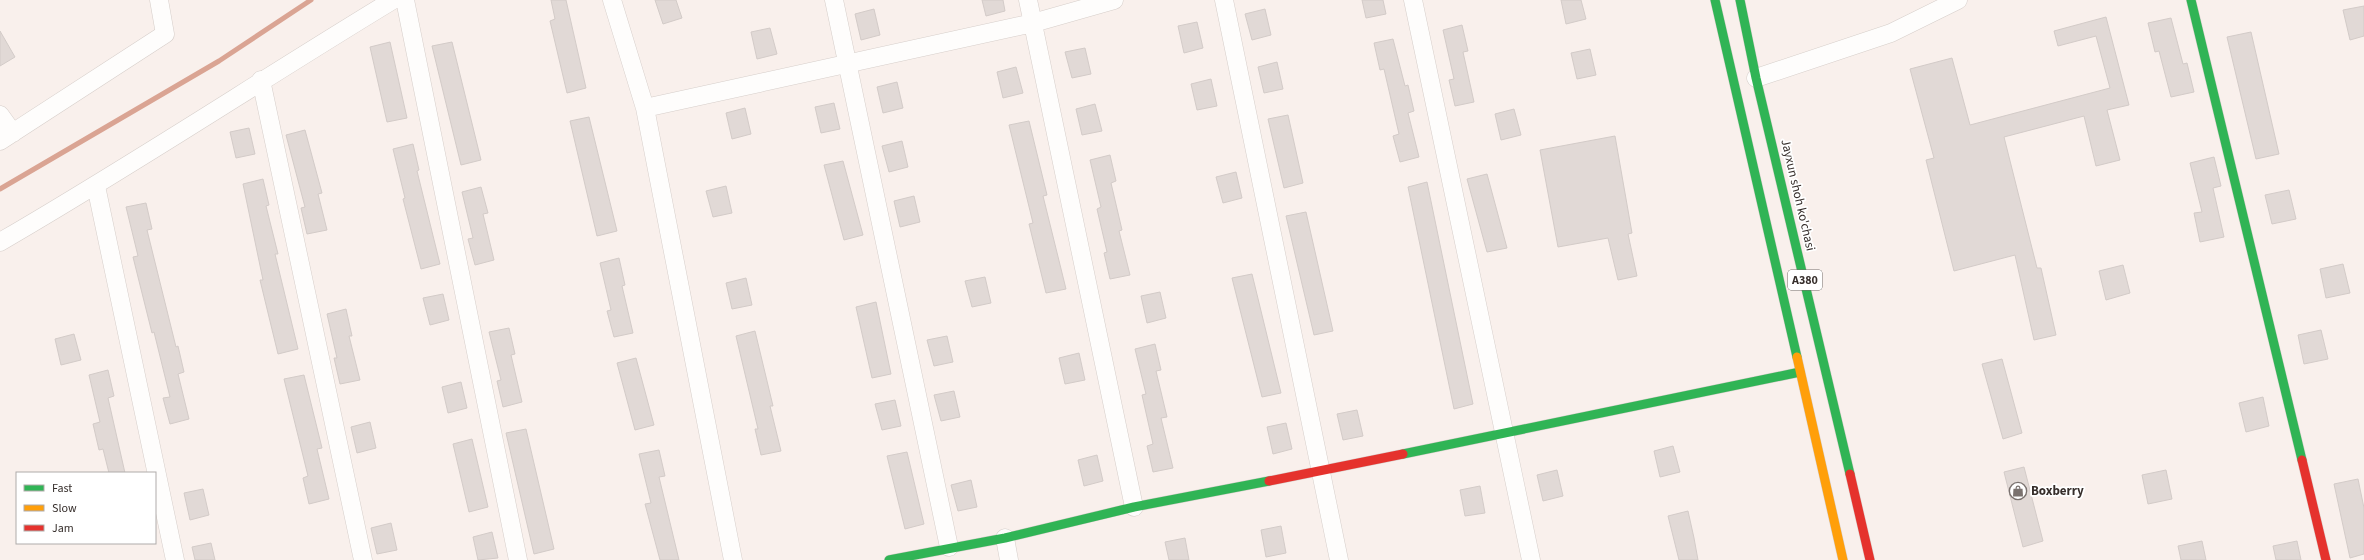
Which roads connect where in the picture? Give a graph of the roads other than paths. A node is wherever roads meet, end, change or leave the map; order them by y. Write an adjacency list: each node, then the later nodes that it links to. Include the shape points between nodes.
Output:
1 (159, 0): 20 (street, via 165,34)
2 (393, 0): 17 (street)
3 (405, 0): 31 (street)
4 (612, 0): 18 (street)
5 (834, 0): 15 (street)
6 (1028, 0): 14 (street)
7 (1114, 0): 14 (street)
8 (1224, 0): 25 (street)
9 (1414, 0): 24 (street)
10 (1715, 0): 23 (main road, A380)
11 (1740, 0): 16 (main road, Jayxun shoh ko'chasi / A380)
12 (1958, 0): 16 (street, via 1891,33)
13 (2191, 0): 39 (main road)
14 (1033, 23): 15 (street); 26 (street)
15 (846, 63): 18 (street); 28 (street)
16 (1756, 78): 38 (main road, Jayxun shoh ko'chasi / A380)
17 (261, 80): 21 (street); 30 (street)
18 (645, 108): 32 (street)
19 (0, 115): 20 (street)
20 (6, 137)
21 (96, 186): 22 (street); 29 (street)
22 (0, 242)
23 (1800, 372): 24 (main road); 37 (main road, A380)
24 (1504, 434): 25 (main road); 36 (street)
25 (1322, 471): 26 (main road); 35 (street)
26 (1134, 507): 27 (main road)
27 (1005, 538): 28 (main road); 34 (street)
28 (949, 546): 33 (main road)
29 (175, 560)
30 (364, 560)
31 (518, 560)
32 (733, 560)
33 (889, 560)
34 (1010, 560)
35 (1339, 560)
36 (1531, 560)
37 (1843, 560)
38 (1870, 560)
39 (2326, 560)

